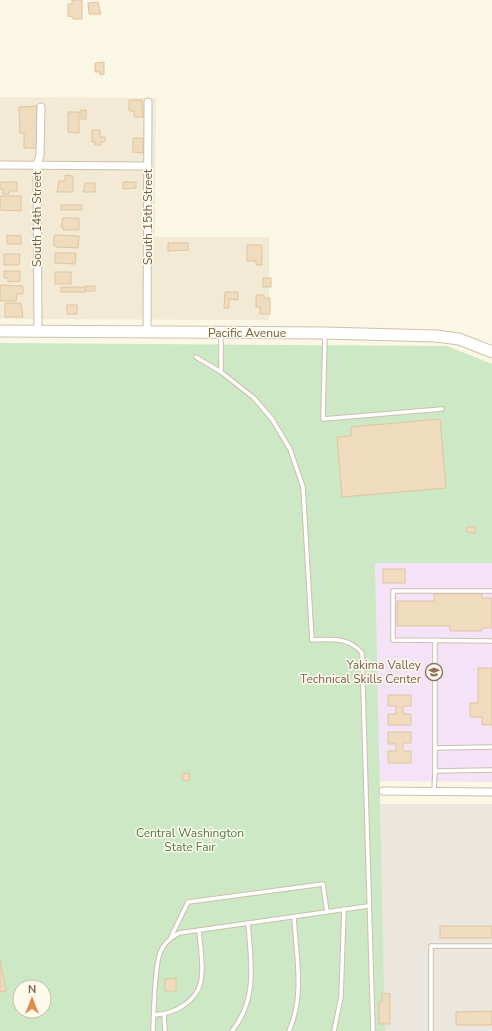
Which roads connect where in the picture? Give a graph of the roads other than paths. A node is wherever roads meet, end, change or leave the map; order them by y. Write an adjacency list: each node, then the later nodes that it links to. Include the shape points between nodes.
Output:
1 (148, 102): 5 (street, South 15th Street)
2 (41, 108): 4 (street, South 14th Street, via 40,155)
3 (0, 165): 4 (street)
4 (37, 166): 5 (street); 7 (street, South 14th Street)
5 (148, 166): 8 (street, South 15th Street)
6 (0, 331): 7 (street, Pacific Avenue)
7 (38, 331): 8 (street, Pacific Avenue)
8 (147, 332): 9 (street, Pacific Avenue)
9 (221, 332): 10 (street, Pacific Avenue); 13 (lane)
10 (325, 333): 11 (street, Pacific Avenue, via 449,337); 14 (lane, via 323,419)
11 (492, 352)
12 (196, 357): 13 (lane)
13 (221, 372): 25 (lane, via 254,398 272,419 292,455 303,487 312,640 342,640 355,645 362,653)
14 (442, 409)
15 (492, 591): 16 (lane, via 393,591 393,640)
16 (435, 640): 17 (lane); 19 (lane)
17 (492, 641)
18 (492, 747): 19 (lane)
19 (435, 748): 20 (lane)
20 (435, 770): 21 (lane); 23 (lane)
21 (492, 770)
22 (383, 791): 23 (street)
23 (434, 791): 24 (street)
24 (492, 792)
25 (368, 906): 26 (lane); 40 (lane)
26 (344, 909): 27 (lane); 39 (lane, via 342,985)
27 (327, 912): 28 (lane); 31 (lane, via 323,884 188,902)
28 (294, 917): 29 (lane); 38 (lane, via 299,986)
29 (248, 923): 30 (lane); 37 (lane, via 252,979 250,994 242,1016)
30 (199, 930): 31 (lane, via 179,933); 33 (lane, via 202,974 199,987 187,1003 175,1011)
31 (170, 939): 34 (lane, via 158,958)
32 (492, 946): 41 (lane, via 431,946)
33 (164, 1014): 34 (lane); 36 (lane)
34 (154, 1015): 35 (lane)
35 (153, 1031)
36 (164, 1031)
37 (232, 1031)
38 (289, 1031)
39 (334, 1031)
40 (373, 1031)
41 (431, 1031)

